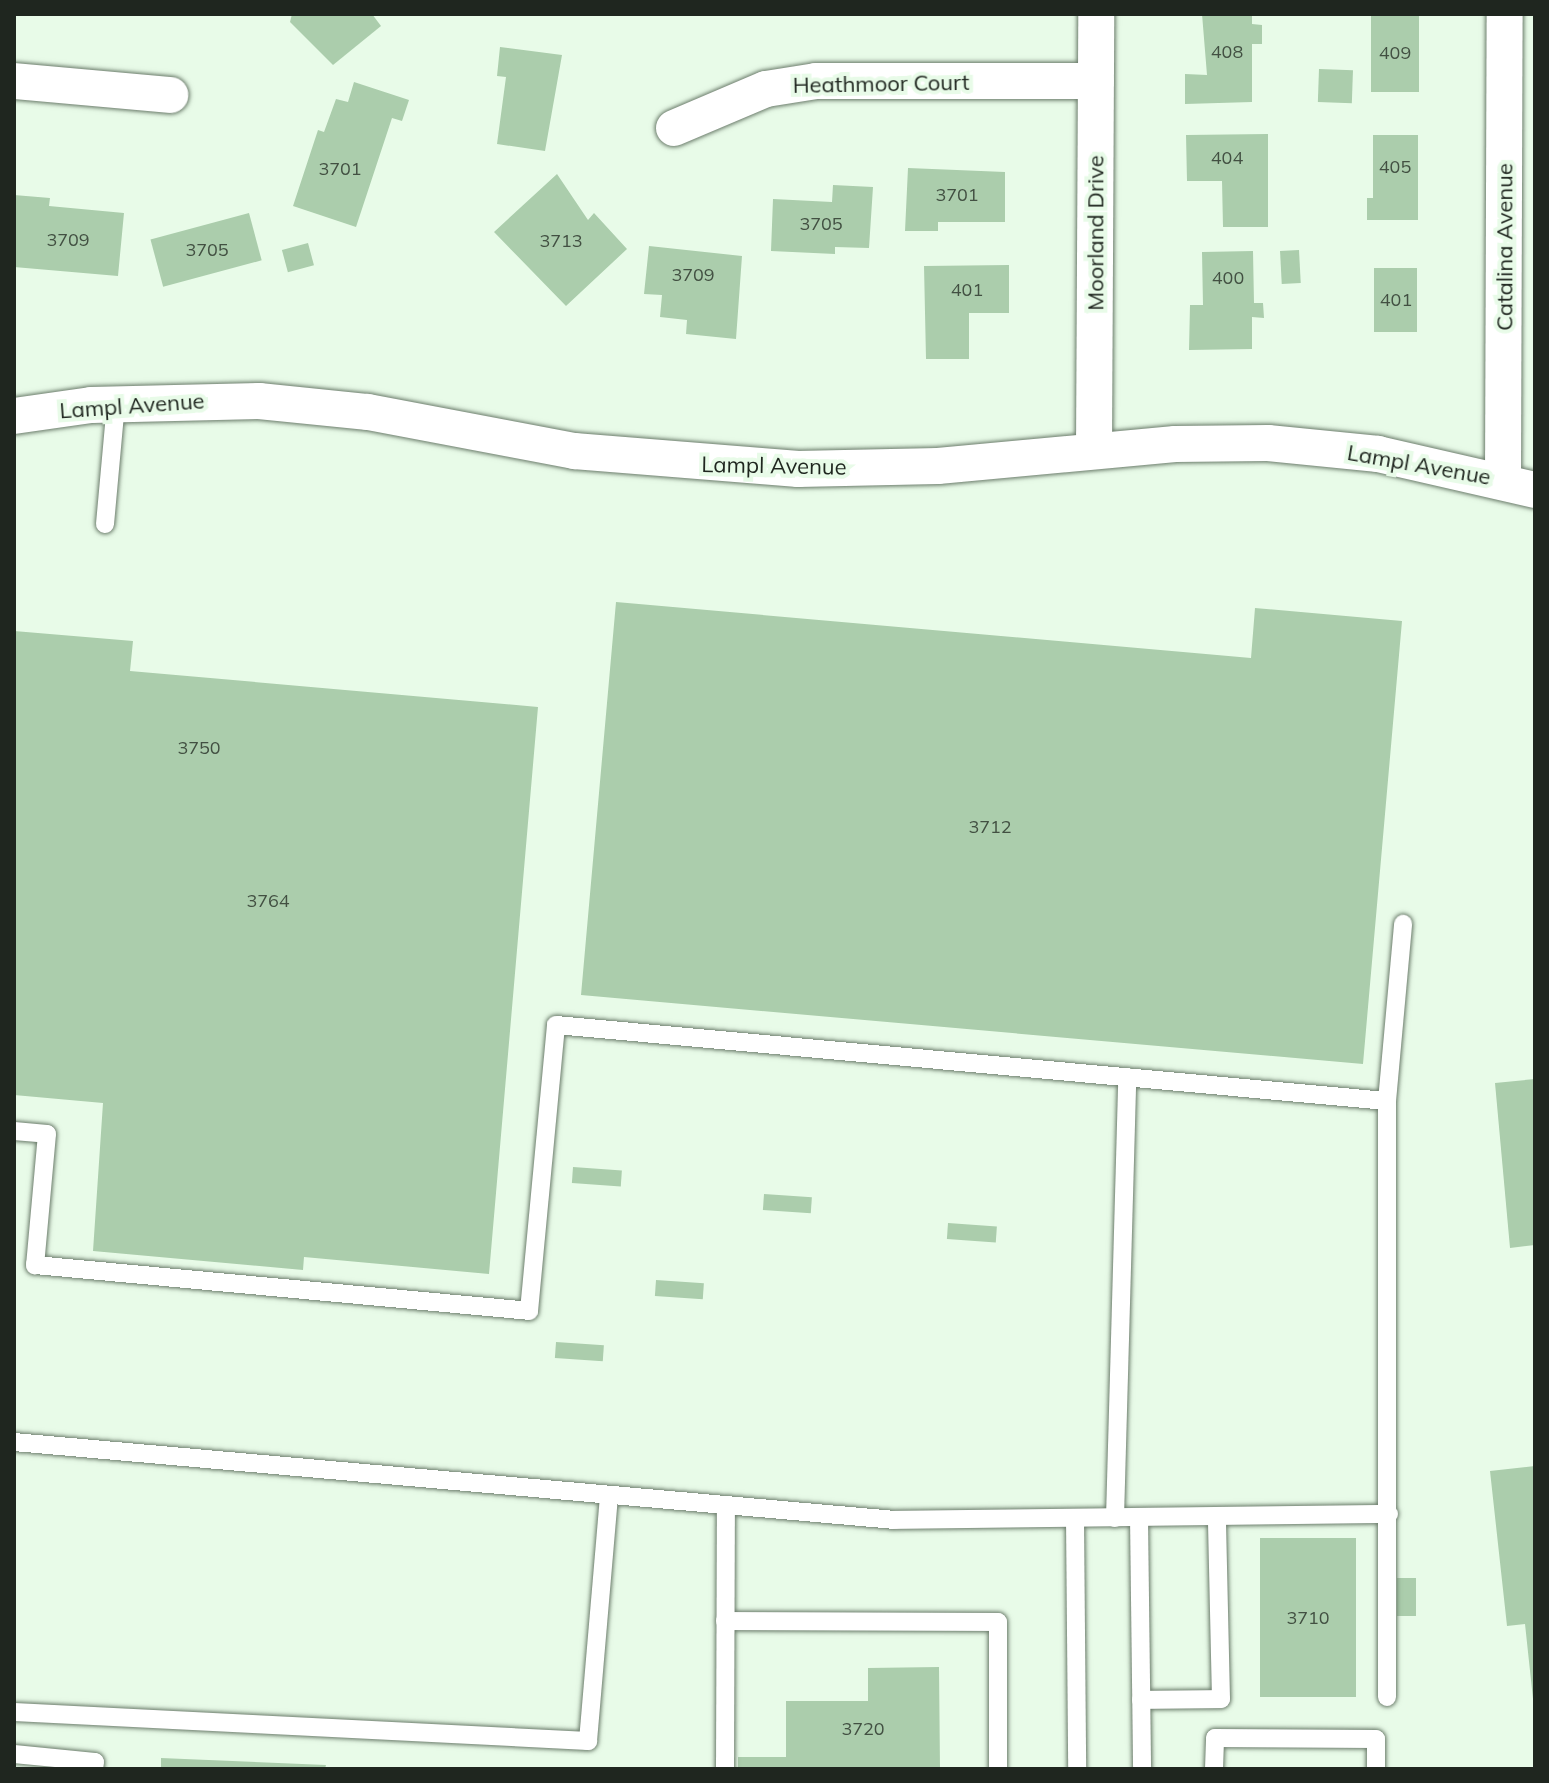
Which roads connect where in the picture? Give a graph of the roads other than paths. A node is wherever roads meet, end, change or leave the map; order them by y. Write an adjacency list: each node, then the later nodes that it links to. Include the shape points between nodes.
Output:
1 (1096, 14): 4 (street, Moorland Drive)
2 (1505, 14): 7 (street, Catalina Avenue)
3 (14, 81): 5 (street)
4 (1096, 81): 6 (street, Heathmoor Court, via 816,81 766,89); 10 (street, Moorland Drive)
5 (170, 95)
6 (674, 128)
7 (1520, 146): 11 (street, Catalina Avenue)
8 (116, 404): 9 (street, Lampl Avenue); 10 (street, Lampl Avenue, via 259,401 368,412 686,465 938,466); 12 (lane)
9 (14, 416)
10 (1094, 451): 11 (street, Lampl Avenue, via 1268,443 1378,454)
11 (1519, 485)
12 (105, 524)
13 (1403, 924): 15 (lane)
14 (1127, 1077): 15 (lane); 16 (lane, via 556,1025 529,1311 35,1265 47,1134); 24 (lane)
15 (1387, 1101): 20 (lane)
16 (14, 1131)
17 (14, 1442): 18 (lane)
18 (609, 1497): 19 (lane); 28 (lane, via 588,1741)
19 (726, 1508): 23 (lane, via 895,1520); 25 (lane)
20 (1389, 1514): 21 (lane); 26 (lane)
21 (1217, 1516): 22 (lane); 27 (lane, via 1221,1699)
22 (1139, 1517): 24 (lane); 27 (lane)
23 (1075, 1518): 24 (lane); 33 (lane)
24 (1115, 1518)
25 (725, 1621): 31 (lane); 32 (lane, via 998,1622)
26 (1387, 1697)
27 (1141, 1700): 34 (lane)
28 (14, 1712)
29 (14, 1754): 30 (lane, via 95,1762)
30 (94, 1769)
31 (725, 1769)
32 (998, 1769)
33 (1077, 1769)
34 (1142, 1769)
35 (1214, 1769): 36 (lane, via 1215,1738 1376,1739)
36 (1376, 1769)

